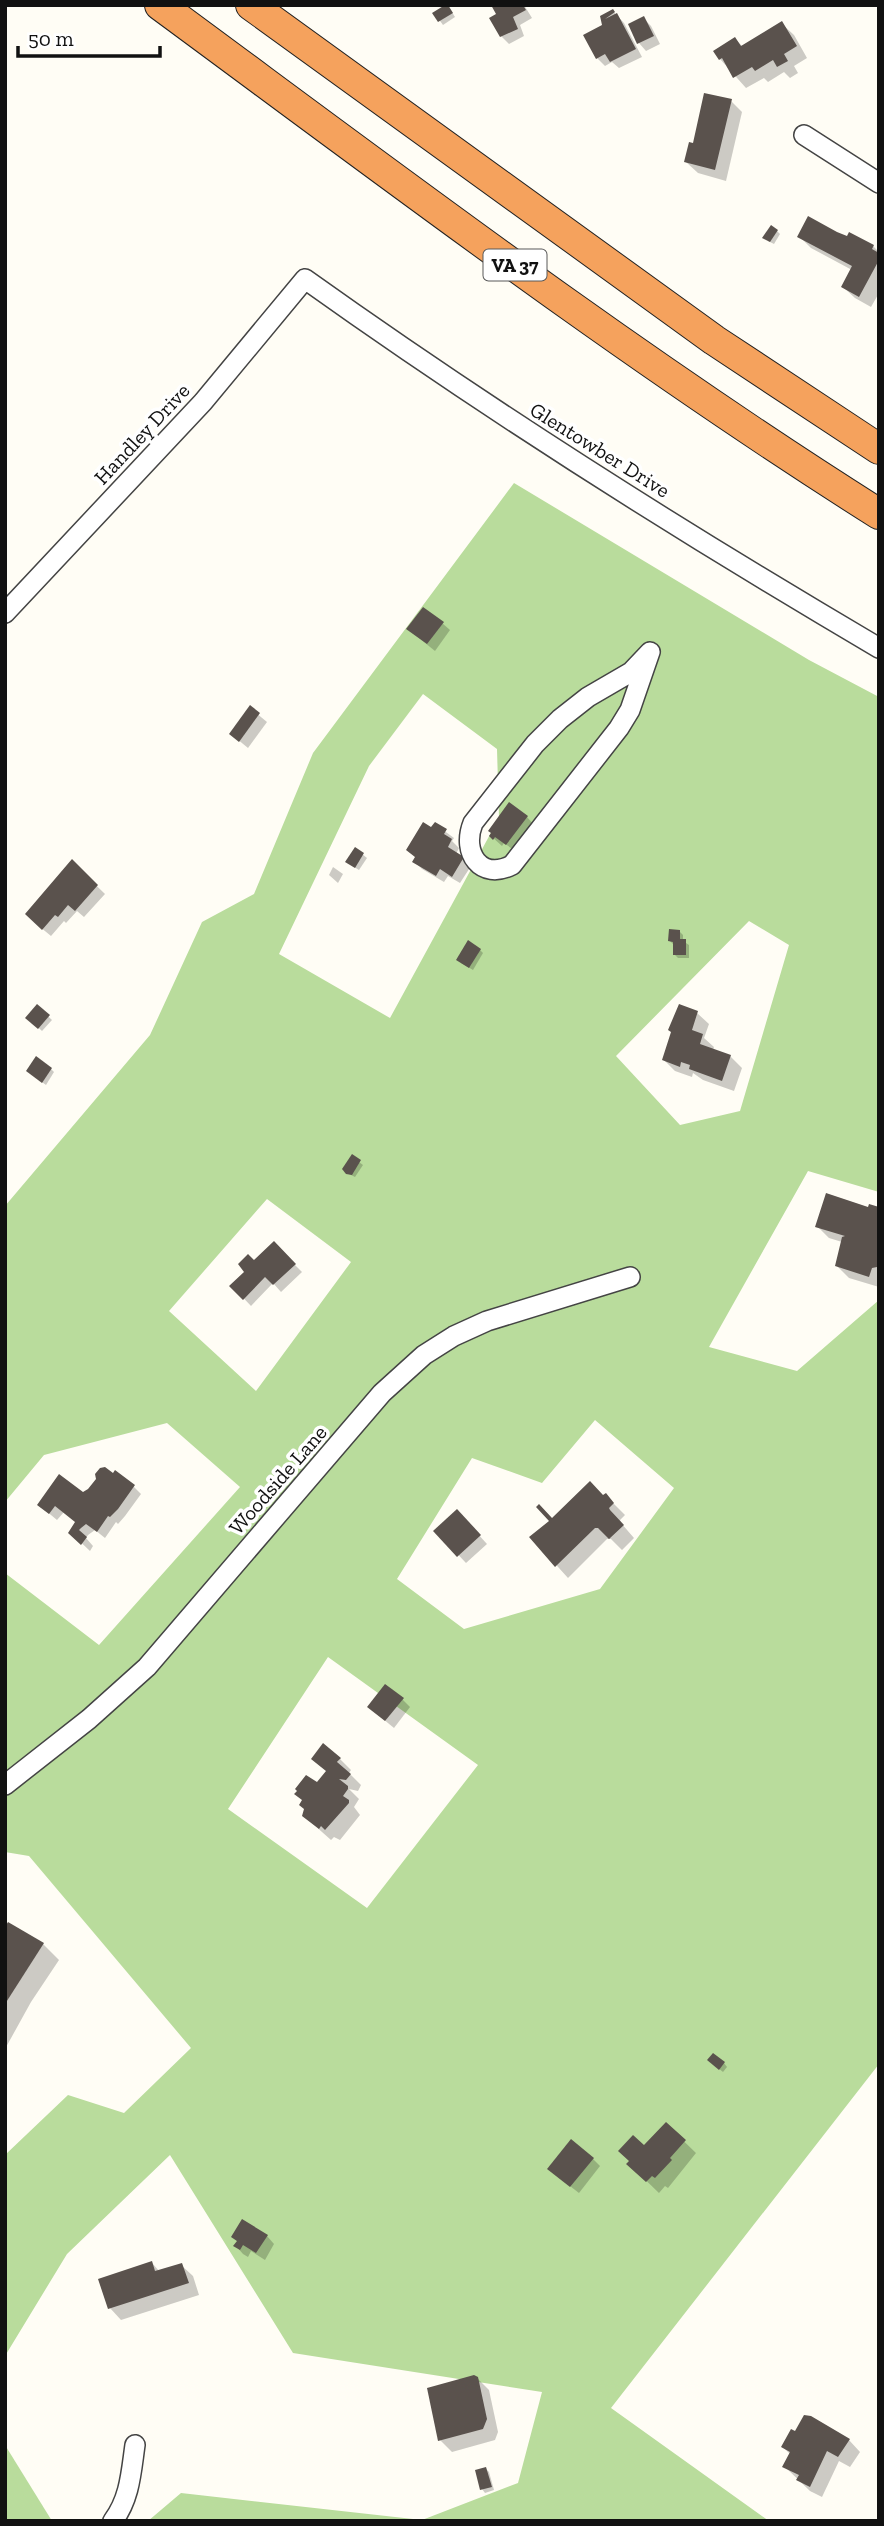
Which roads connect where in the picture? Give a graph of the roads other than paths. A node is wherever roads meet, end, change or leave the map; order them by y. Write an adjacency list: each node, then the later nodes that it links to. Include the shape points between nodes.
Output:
1 (160, 5): 7 (highway, VA 37, via 625,345)
2 (251, 5): 6 (highway, VA 37, via 713,340)
3 (804, 135): 4 (street)
4 (879, 183)
5 (305, 279): 8 (street, Handley Drive, via 203,402); 9 (street, Glentowber Drive, via 498,412)
6 (879, 449)
7 (879, 514)
8 (5, 613)
9 (879, 648)
10 (644, 660): 10 (street, via 650,652 620,727 512,865 490,870 478,863 468,845 473,823 535,744 588,697)
11 (630, 1277): 12 (street, Woodside Lane, via 487,1321 415,1362 382,1393 147,1667)
12 (5, 1785)
13 (135, 2445): 14 (street, via 128,2492)
14 (113, 2521)

